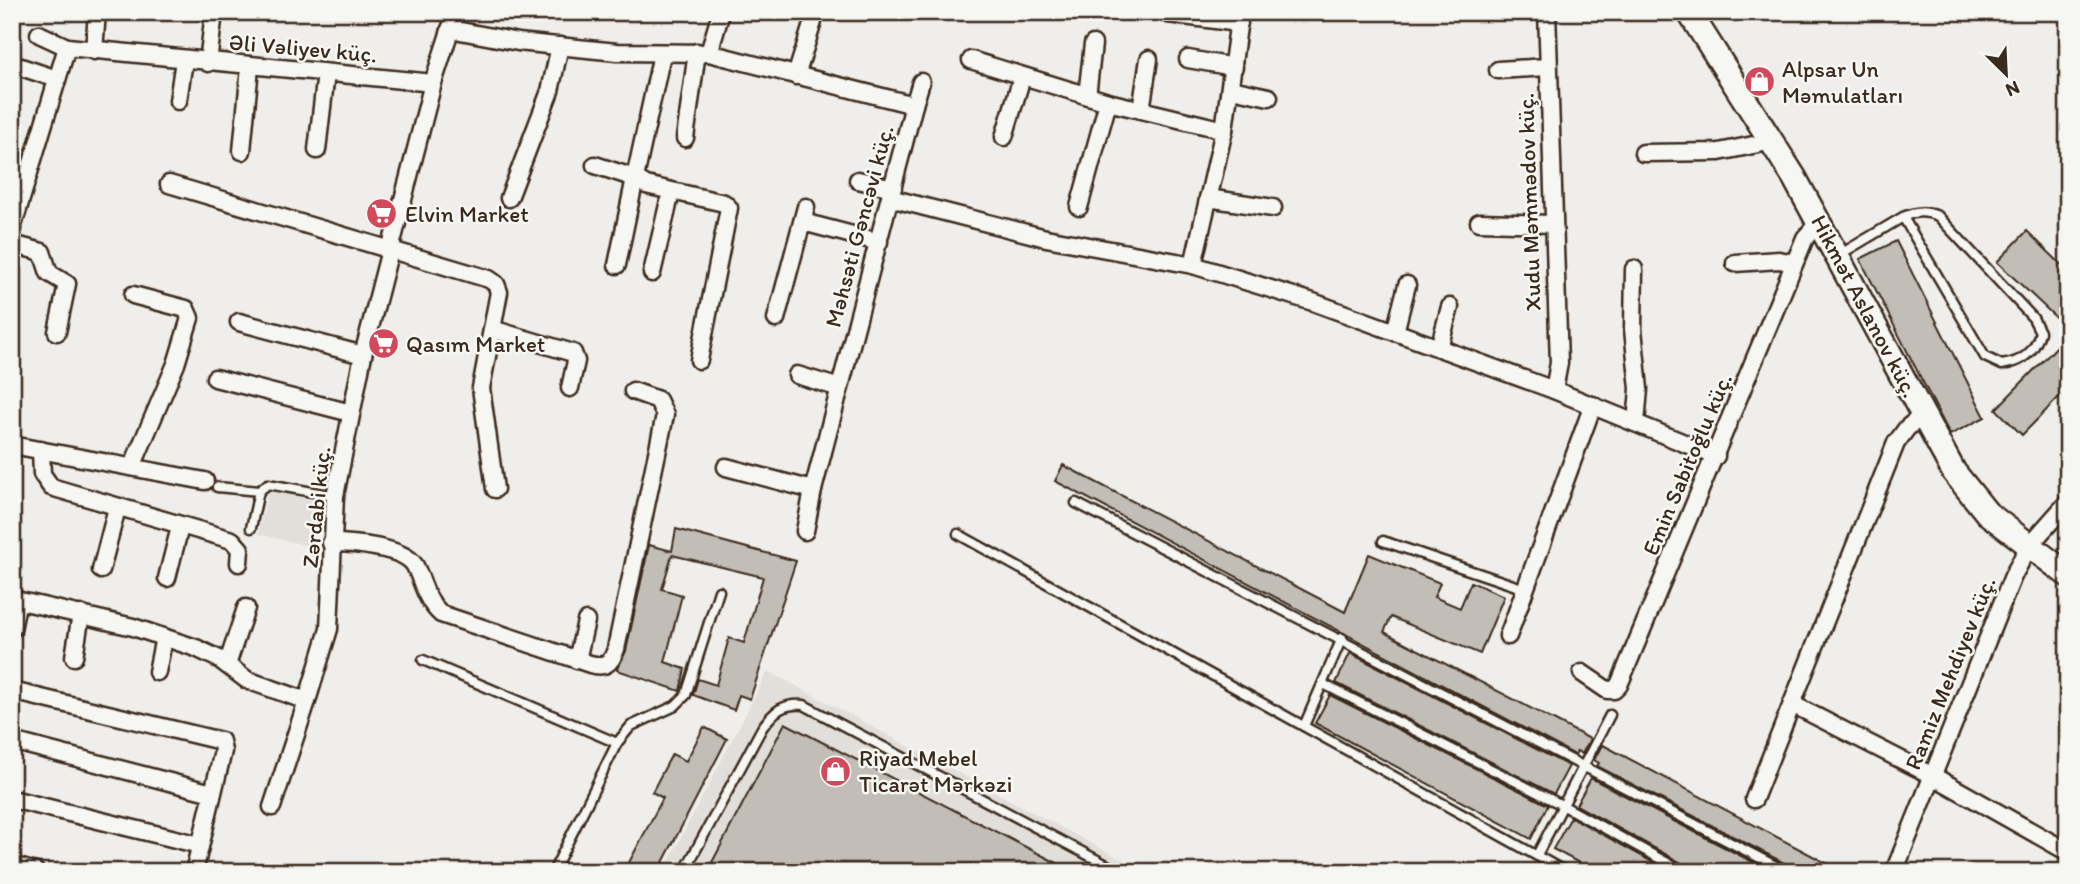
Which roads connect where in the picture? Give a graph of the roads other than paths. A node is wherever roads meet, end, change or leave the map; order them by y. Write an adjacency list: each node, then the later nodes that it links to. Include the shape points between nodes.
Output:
1 (97, 12): 15 (street)
2 (214, 12): 22 (street)
3 (456, 12): 10 (street, Zərdabi küç.)
4 (816, 12): 29 (street)
5 (1547, 12): 26 (street, Xudu Məmmədov küç.)
6 (1689, 12): 44 (street, Hikmət Aslanov küç.)
7 (1168, 15): 8 (street)
8 (1240, 18): 25 (street)
9 (719, 19): 16 (street)
10 (450, 29): 13 (street, Məhsəti Gəncəvi küç.); 33 (street, Zərdabi küç.)
11 (39, 34): 14 (street, Əli Vəliyev küç.)
12 (1093, 44): 35 (street)
13 (560, 46): 17 (street, Məhsəti Gəncəvi küç.); 54 (street, via 550,91)
14 (67, 47): 15 (street, Əli Vəliyev küç.); 31 (street)
15 (94, 51): 20 (street, Əli Vəliyev küç.)
16 (703, 53): 17 (street, Məhsəti Gəncəvi küç.); 29 (street, Məhsəti Gəncəvi küç.); 43 (street)
17 (662, 54): 49 (street)
18 (1149, 59): 40 (street)
19 (1188, 59): 25 (street)
20 (184, 60): 22 (street, Əli Vəliyev küç.); 37 (street)
21 (971, 60): 30 (street)
22 (208, 62): 24 (street, Əli Vəliyev küç.)
23 (12, 64): 31 (street)
24 (250, 67): 28 (street, Əli Vəliyev küç.); 46 (street)
25 (1234, 67): 34 (street)
26 (1547, 67): 27 (street); 61 (street, Xudu Məmmədov küç.)
27 (1498, 70)
28 (327, 73): 33 (street, Əli Vəliyev küç.); 45 (street)
29 (796, 76): 39 (street, Məhsəti Gəncəvi küç.)
30 (1022, 77): 35 (street); 42 (street)
31 (57, 79): 62 (street)
32 (921, 82): 39 (street)
33 (433, 83): 65 (street, Zərdabi küç.)
34 (1231, 89): 36 (street); 41 (street)
35 (1087, 96): 38 (street)
36 (1269, 97)
37 (178, 101)
38 (1108, 102): 40 (street); 56 (street)
39 (914, 105): 53 (street, Məhsəti Gəncəvi küç.)
40 (1141, 110): 41 (street)
41 (1224, 130): 55 (street)
42 (1004, 137)
43 (685, 138)
44 (1773, 141): 47 (street, via 1719,152); 60 (street, Hikmət Aslanov küç.)
45 (317, 150)
46 (242, 151)
47 (1643, 153)
48 (595, 165): 49 (street)
49 (635, 178): 52 (street); 69 (street)
50 (859, 180): 53 (street)
51 (169, 184): 65 (street)
52 (671, 192): 72 (street); 83 (street, via 729,208)
53 (892, 193): 63 (street, Məhsəti Gəncəvi küç.); 70 (street, via 1046,238)
54 (509, 198)
55 (1208, 198): 57 (street); 70 (street)
56 (1079, 208)
57 (1273, 208)
58 (1903, 217): 58 (lane, via 1985,358 2002,365 2025,357 2036,346 2040,332 2033,318 1938,216 1925,211); 66 (lane)
59 (1479, 222): 61 (street)
60 (1819, 222): 66 (street, Hikmət Aslanov küç.); 68 (street, Emin Sabitoğlu küç., via 1805,238)
61 (1553, 225): 88 (street, Xudu Məmmədov küç., via 1559,363)
62 (12, 229)
63 (879, 242): 76 (street, via 804,215); 87 (street, Məhsəti Gəncəvi küç.)
64 (12, 244): 79 (street, via 42,252 49,273 67,284)
65 (388, 250): 78 (street, via 496,284 499,292); 82 (street, Zərdabi küç.)
66 (1839, 255): 92 (street, Hikmət Aslanov küç.)
67 (1735, 262): 68 (street)
68 (1794, 263): 96 (street, Emin Sabitoğlu küç.)
69 (617, 265)
70 (1192, 265): 80 (street)
71 (1634, 269): 93 (street)
72 (652, 273)
73 (1407, 285): 80 (street)
74 (133, 295): 97 (street, via 186,309 190,318 176,364)
75 (1450, 307): 81 (street)
76 (776, 319)
77 (239, 322): 82 (street)
78 (492, 329): 86 (street, via 573,353 576,361); 100 (street, via 481,400)
79 (57, 332)
80 (1395, 332): 81 (street)
81 (1439, 348): 88 (street)
82 (363, 355): 91 (street, Zərdabi küç.)
83 (699, 360)
84 (797, 375): 87 (street)
85 (215, 378): 91 (street)
86 (570, 388)
87 (840, 388): 101 (street, Məhsəti Gəncəvi küç.)
88 (1554, 390): 90 (street)
89 (633, 391): 130 (street, via 663,405 662,439 613,658 601,667)
90 (1593, 405): 93 (street); 118 (street)
91 (351, 414): 103 (street, Zərdabi küç.)
92 (1923, 415): 113 (street, Hikmət Aslanov küç., via 1974,500); 137 (street, via 1896,443)
93 (1636, 423): 96 (street)
94 (12, 445): 95 (street)
95 (41, 450): 97 (street); 106 (street, via 41,474 47,485)
96 (1716, 456): 133 (street, Emin Sabitoğlu küç., via 1619,685 1607,690)
97 (132, 467): 99 (street)
98 (726, 467): 101 (street)
99 (211, 484): 102 (lane)
100 (495, 489)
101 (813, 490): 109 (street, Məhsəti Gəncəvi küç.)
102 (259, 491): 103 (lane, via 268,484); 108 (lane)
103 (335, 496): 112 (street, Zərdabi küç.)
104 (2068, 502): 113 (street, Ramiz Mehdiyev küç.)
105 (1076, 503): 127 (lane)
106 (117, 508): 107 (street); 115 (street)
107 (180, 527): 114 (street, via 238,544); 117 (street)
108 (251, 528)
109 (805, 531)
110 (958, 534): 139 (lane)
111 (1383, 541): 118 (lane)
112 (331, 543): 130 (street, via 404,555 441,614); 136 (street, Zərdabi küç., via 329,629)
113 (2029, 546): 116 (street, Hikmət Aslanov küç.); 143 (street, Ramiz Mehdiyev küç.)
114 (239, 563)
115 (101, 570)
116 (2068, 575)
117 (167, 578)
118 (1525, 589): 125 (street)
119 (719, 591): 141 (lane, via 681,702 631,726)
120 (15, 599): 122 (street); 124 (street)
121 (246, 608): 131 (street)
122 (81, 614): 126 (street); 128 (street)
123 (586, 621): 130 (street)
124 (12, 629)
125 (1508, 636)
126 (164, 637): 131 (street, via 210,653); 132 (street)
127 (1342, 638): 134 (lane); 142 (lane)
128 (74, 657)
129 (423, 660): 141 (lane)
130 (577, 660)
131 (227, 665): 136 (street, via 247,680)
132 (157, 672)
133 (1581, 673)
134 (1323, 684): 139 (lane); 147 (lane)
135 (12, 691): 144 (street, via 221,741 223,751)
136 (307, 701): 148 (street, Zərdabi küç.)
137 (1792, 704): 143 (street); 146 (street)
138 (1610, 715): 142 (lane)
139 (1304, 726): 151 (lane)
140 (12, 741): 144 (street)
141 (617, 743): 155 (lane)
142 (1583, 765): 147 (lane); 160 (lane)
143 (1933, 776): 150 (street); 161 (street, Ramiz Mehdiyev küç.)
144 (212, 793): 149 (street)
145 (12, 799): 149 (street)
146 (1754, 799)
147 (1562, 805): 151 (lane); 159 (lane)
148 (272, 807)
149 (200, 845): 154 (street)
150 (2068, 852)
151 (1537, 855): 158 (lane)
152 (12, 865): 153 (street)
153 (36, 872)
154 (194, 872)
155 (553, 872)
156 (684, 872): 157 (lane, via 767,721 782,706 793,704 804,705)
157 (1120, 872)
158 (1566, 872)
159 (1684, 872)
160 (1787, 872)
161 (1894, 872)

